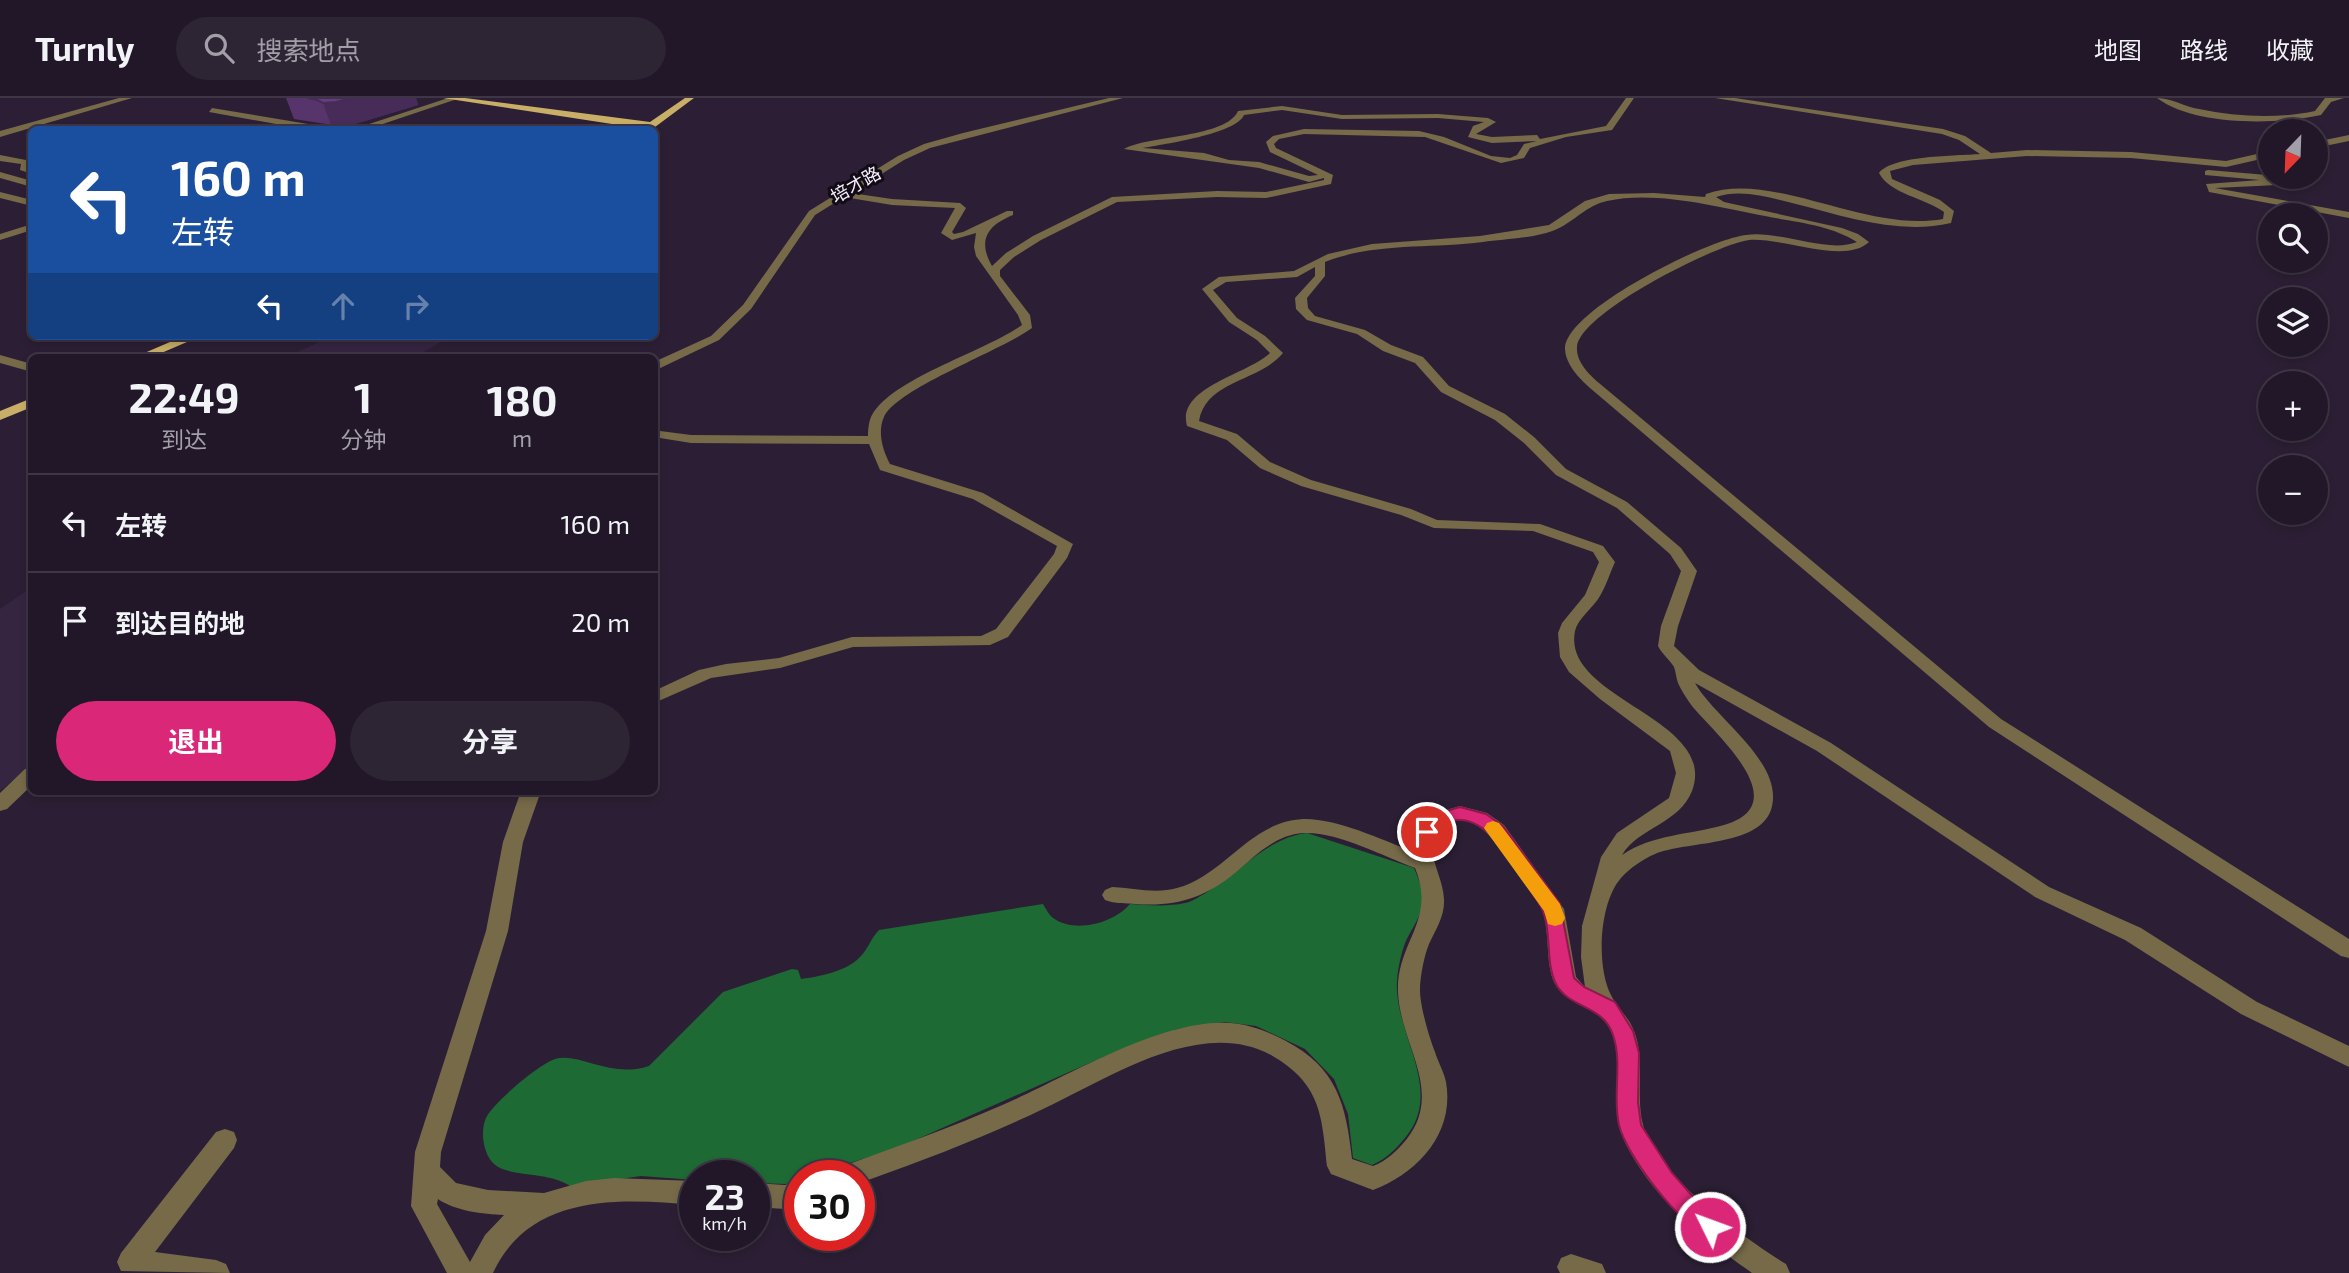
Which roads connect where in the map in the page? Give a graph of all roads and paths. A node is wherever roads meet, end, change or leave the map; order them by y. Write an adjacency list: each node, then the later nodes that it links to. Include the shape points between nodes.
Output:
1 (128, 98): 14 (street)
2 (447, 98): 9 (main road)
3 (690, 98): 19 (main road)
4 (1119, 98): 33 (street, 培才路, via 928,146)
5 (1630, 98): 21 (street, via 1609,128)
6 (1719, 98): 24 (street, via 1943,132)
7 (2161, 98): 8 (street, via 2216,114 2271,119 2318,113 2328,100)
8 (2340, 98)
9 (453, 99): 10 (main road); 17 (street)
10 (469, 99): 18 (main road)
11 (1268, 99): 13 (street, via 1243,108)
12 (212, 110): 16 (street)
13 (1241, 113): 21 (street, via 1282,108 1342,117 1492,120 1471,135 1492,140); 31 (street, via 1222,128 1128,149 1245,163 1309,179)
14 (28, 126)
15 (28, 126): 20 (street)
16 (303, 126)
17 (368, 126)
18 (642, 126)
19 (649, 126)
20 (0, 134)
21 (1557, 137): 31 (street, via 1527,146 1518,159 1503,161 1421,134 1310,132 1271,140 1269,144 1280,154)
22 (2349, 138): 23 (street)
23 (2328, 142)
24 (1989, 156): 26 (street, via 2048,153); 35 (street, via 1913,162 1887,169 1888,181 1949,211 1948,221 1930,227 1742,191 1712,193 1709,197)
25 (2258, 157): 26 (street, via 2226,164)
26 (2159, 158): 38 (street, via 2146,160 2278,183 2209,186 2212,190)
27 (0, 160): 28 (street); 29 (street, via 6,164)
28 (28, 163)
29 (0, 169)
30 (0, 175): 32 (street)
31 (1327, 176): 43 (street, via 1328,182 1282,194 1115,199 1010,255)
32 (28, 183)
33 (840, 194): 39 (street, via 957,205 960,213 946,233 952,237); 47 (street, 培才路, via 812,213 747,307 715,338)
34 (0, 195): 36 (street)
35 (1714, 201): 42 (street, via 1609,197 1588,203 1552,228 1480,239 1392,243); 61 (street, via 1835,229 1864,242 1842,248 1772,237 1741,238 1671,269 1625,293 1580,326 1571,344 1572,356 1586,378 1995,723)
36 (28, 202)
37 (1010, 214): 39 (street)
38 (2349, 215)
39 (986, 225): 43 (street, via 978,244)
40 (28, 228): 41 (street)
41 (0, 237)
42 (1320, 261): 53 (street, via 1320,276 1301,299 1302,309 1311,318 1361,332 1419,360 1445,389 1514,427 1561,472 1622,505 1676,551 1689,571 1670,618 1666,646); 59 (street, via 1297,274 1235,278 1209,286 1226,313 1277,353 1254,370 1213,389 1196,405 1192,423 1232,437 1265,465 1285,475 1434,524 1535,527 1598,549 1607,562 1592,596 1566,633 1569,657 1597,687 1677,747 1685,773 1673,808 1627,836 1615,849)
43 (995, 276): 52 (street, via 1028,326 894,398 878,416)
44 (185, 340): 45 (main road)
45 (149, 354)
46 (0, 359): 48 (street)
47 (658, 365)
48 (28, 367)
49 (28, 404): 50 (main road)
50 (0, 416)
51 (660, 435): 52 (street)
52 (875, 440): 54 (street, via 885,467 978,496 1065,544 1062,555 1002,632 984,641 852,642 780,663 726,668)
53 (1682, 666): 59 (street, via 1694,693 1750,761 1759,780 1761,813 1732,830 1650,848 1620,867); 63 (street, via 1824,747 2042,892 2133,934 2249,1008)
54 (658, 696)
55 (28, 777): 57 (street)
56 (530, 795): 66 (street, via 513,842 497,931)
57 (0, 804)
58 (1423, 863): 60 (street, via 1307,825 1285,828 1268,837 1182,895); 62 (street, via 1421,846 1427,832 1443,818 1460,814 1480,818 1497,830 1553,909 1564,981); 65 (street, via 1434,901 1417,947 1409,991 1434,1081 1434,1113 1428,1131 1392,1170 1373,1178 1340,1166 1335,1116 1322,1083 1297,1056 1252,1036 1225,1032 1171,1043 1109,1066 1033,1103)
59 (1605, 885): 62 (street, via 1592,940 1592,965 1596,986)
60 (1112, 895)
61 (2349, 950)
62 (1608, 1008): 72 (street, via 1623,1031 1630,1127 1645,1154 1695,1216)
63 (2349, 1057)
64 (225, 1140): 69 (street, via 131,1262)
65 (875, 1167)
66 (426, 1172): 68 (street, via 449,1193 488,1202); 70 (street, via 424,1206)
67 (679, 1192): 68 (street, via 637,1188)
68 (542, 1205): 71 (street, via 495,1242)
69 (216, 1273)
70 (462, 1273)
71 (479, 1273)
72 (1776, 1273)

